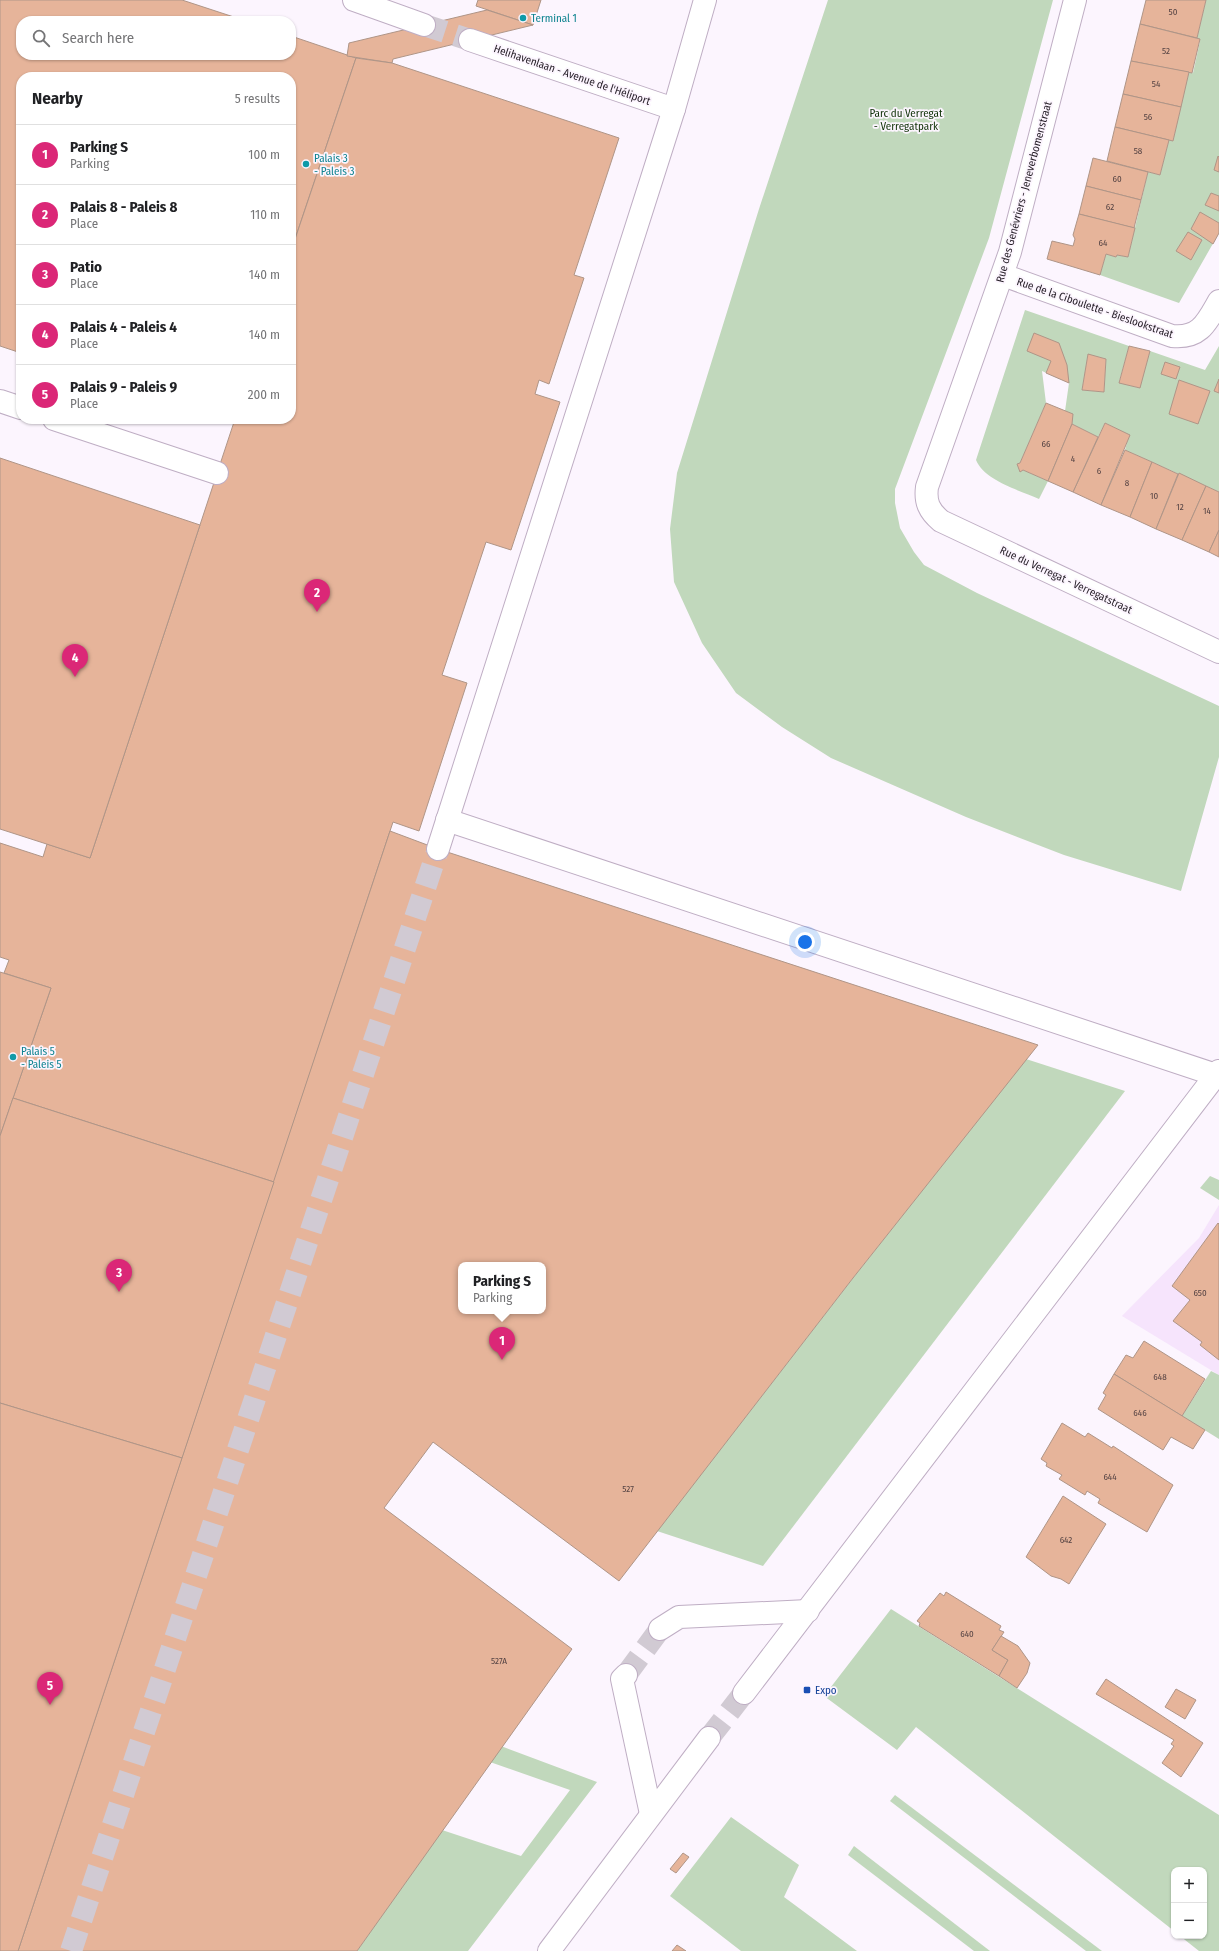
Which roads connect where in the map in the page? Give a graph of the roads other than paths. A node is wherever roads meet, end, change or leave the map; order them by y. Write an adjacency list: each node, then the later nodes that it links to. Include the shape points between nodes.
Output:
1 (354, 0): 4 (street)
2 (705, 0): 6 (street)
3 (1075, 0): 7 (street, Rue des Genévriers - Jeneverbomenstraat)
4 (424, 25)
5 (470, 40): 6 (street, Helihavenlaan - Avenue de l'Héliport)
6 (674, 109): 15 (street)
7 (1002, 275): 8 (street, Rue de la Ciboulette - Bieslookstraat, via 1172,336 1181,337 1198,331); 13 (street, Rue des Genévriers - Jeneverbomenstraat, via 927,486)
8 (1219, 301)
9 (0, 401): 10 (street)
10 (16, 406)
11 (69, 424): 12 (street)
12 (217, 473)
13 (926, 496): 14 (street, Rue du Verregat - Verregatstraat, via 933,514 941,521)
14 (1219, 652)
15 (447, 820): 16 (street); 17 (street)
16 (438, 849)
17 (1218, 1073): 18 (street)
18 (808, 1610): 19 (street, via 679,1617); 21 (street)
19 (660, 1629)
20 (626, 1675): 23 (street, via 622,1679)
21 (744, 1693)
22 (710, 1738): 23 (street)
23 (651, 1814): 24 (street)
24 (549, 1951)

